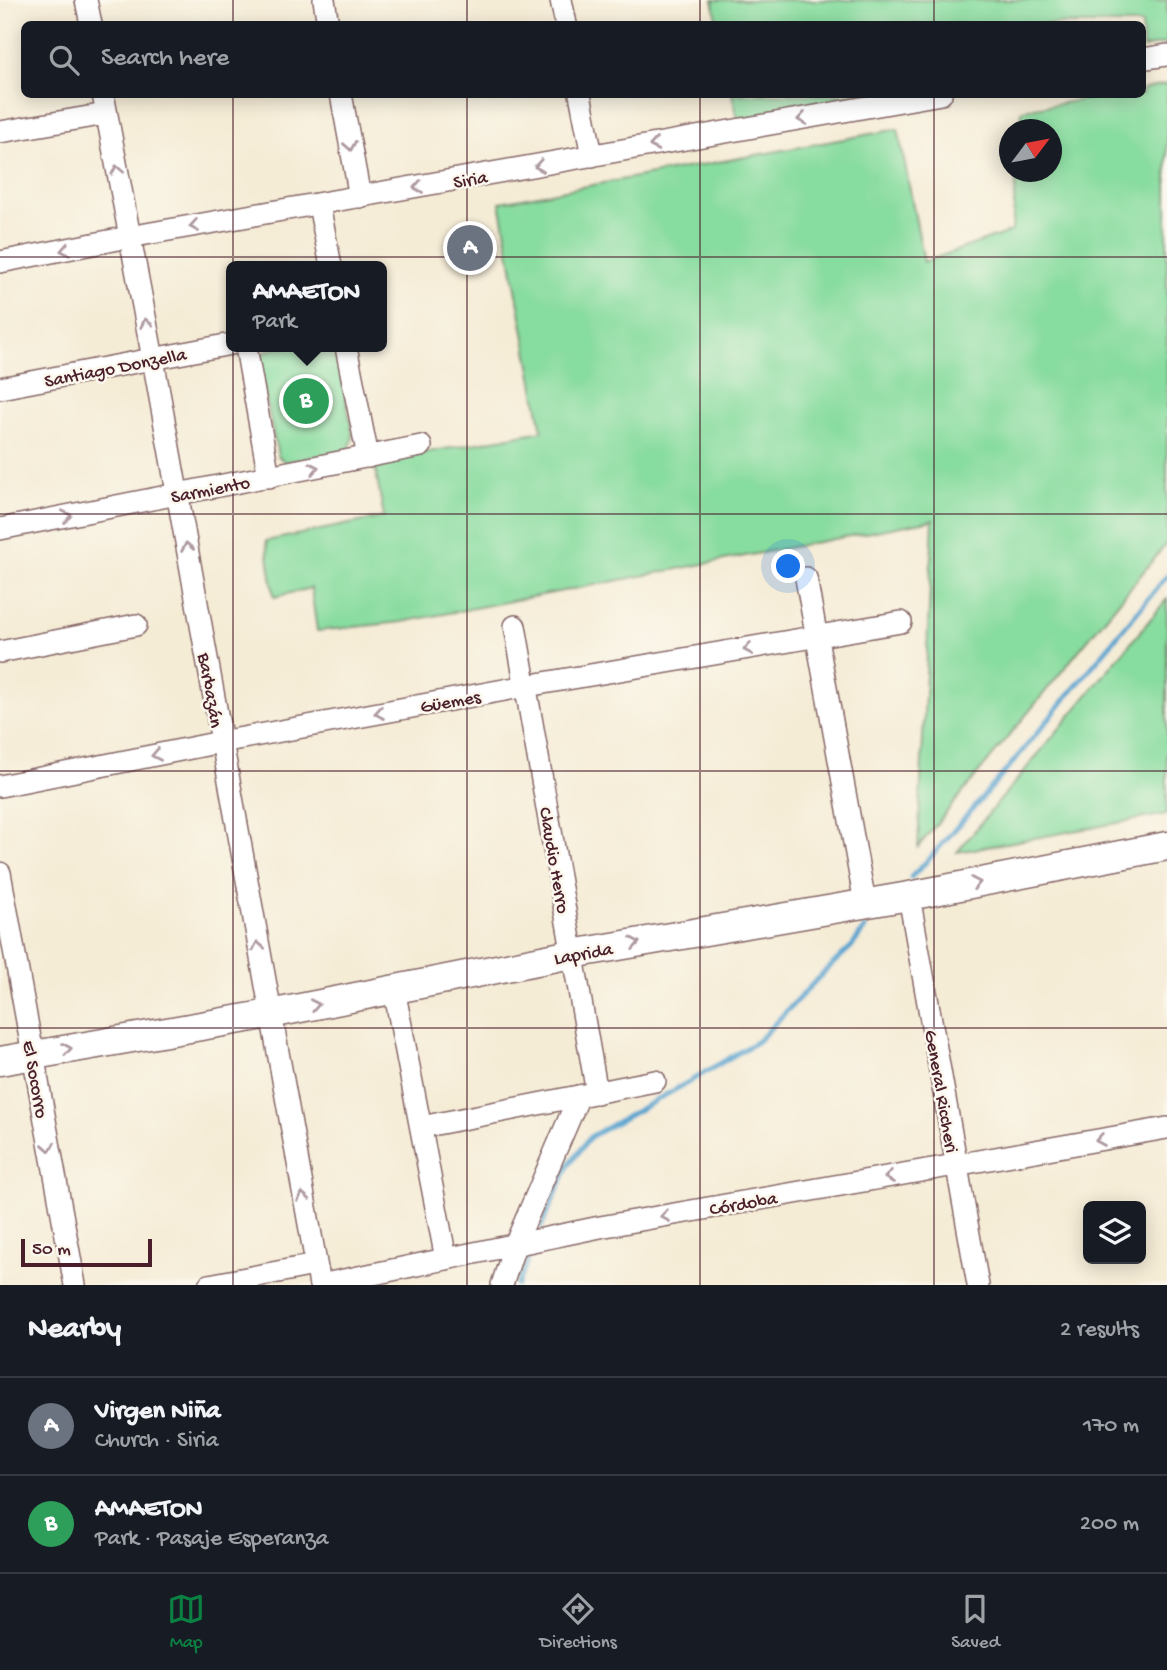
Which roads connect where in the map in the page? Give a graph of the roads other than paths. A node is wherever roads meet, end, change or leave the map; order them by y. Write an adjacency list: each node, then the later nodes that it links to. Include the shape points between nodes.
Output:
1 (86, 0): 4 (street)
2 (324, 0): 5 (street)
3 (561, 0): 6 (street)
4 (90, 21)
5 (328, 21)
6 (565, 21)
7 (1167, 55): 8 (street)
8 (1146, 58)
9 (342, 98): 15 (street, one-way to 15)
10 (581, 98): 14 (street)
11 (918, 98): 14 (street, Siria, one-way to 14)
12 (105, 104): 13 (street); 17 (street, Barbazán, one-way to 12)
13 (0, 132)
14 (592, 156): 15 (street, Siria, one-way to 15)
15 (360, 197): 16 (street, Siria)
16 (319, 205): 17 (street, Siria, one-way to 17); 18 (street)
17 (129, 237): 19 (street, Siria, one-way to 19); 23 (street, Barbazán, one-way to 17)
18 (330, 261)
19 (0, 262)
20 (226, 345): 23 (street, Santiago Donzella)
21 (247, 352): 27 (street)
22 (347, 352): 26 (street)
23 (153, 359): 24 (street, Santiago Donzella); 28 (street, Barbazán)
24 (0, 388)
25 (421, 446): 26 (street, Sarmiento)
26 (368, 457): 27 (street, Sarmiento, one-way to 26)
27 (269, 477): 28 (street, Sarmiento)
28 (177, 494): 29 (street, Sarmiento, one-way to 28); 37 (street, Barbazán, one-way to 28)
29 (0, 530)
30 (806, 578): 34 (street)
31 (901, 622): 34 (street, Güemes)
32 (136, 625): 35 (street)
33 (515, 626): 36 (street, Claudio Herro)
34 (816, 637): 36 (street, Güemes, one-way to 36); 42 (street)
35 (0, 652)
36 (526, 687): 37 (street, Güemes, one-way to 37); 43 (street, Claudio Herro)
37 (221, 742): 38 (street, Güemes, one-way to 38); 45 (street, Barbazán, one-way to 37)
38 (0, 786)
39 (1167, 847): 41 (street, Laprida, one-way to 39)
40 (0, 873): 46 (street, El Socorro)
41 (909, 896): 42 (street, Laprida); 52 (street, General Riccheri)
42 (865, 903): 43 (street, Laprida, one-way to 42)
43 (572, 954): 44 (street, Laprida); 49 (street, Claudio Herro)
44 (394, 989): 45 (street, Laprida, one-way to 44); 50 (street)
45 (270, 1014): 46 (street, Laprida, one-way to 45); 55 (street, Barbazán, one-way to 45)
46 (32, 1055): 47 (street, Laprida); 56 (street, El Socorro, one-way to 56)
47 (0, 1061)
48 (655, 1081): 49 (street)
49 (588, 1094): 50 (street); 53 (street)
50 (421, 1128): 54 (street)
51 (1167, 1128): 52 (street, Córdoba, one-way to 52)
52 (956, 1166): 53 (street, Córdoba, one-way to 53); 59 (street, General Riccheri)
53 (515, 1245): 54 (street, Córdoba); 58 (street)
54 (446, 1259): 55 (street, Córdoba)
55 (318, 1278): 57 (street, Córdoba)
56 (75, 1285)
57 (209, 1285)
58 (502, 1285)
59 (978, 1285)

